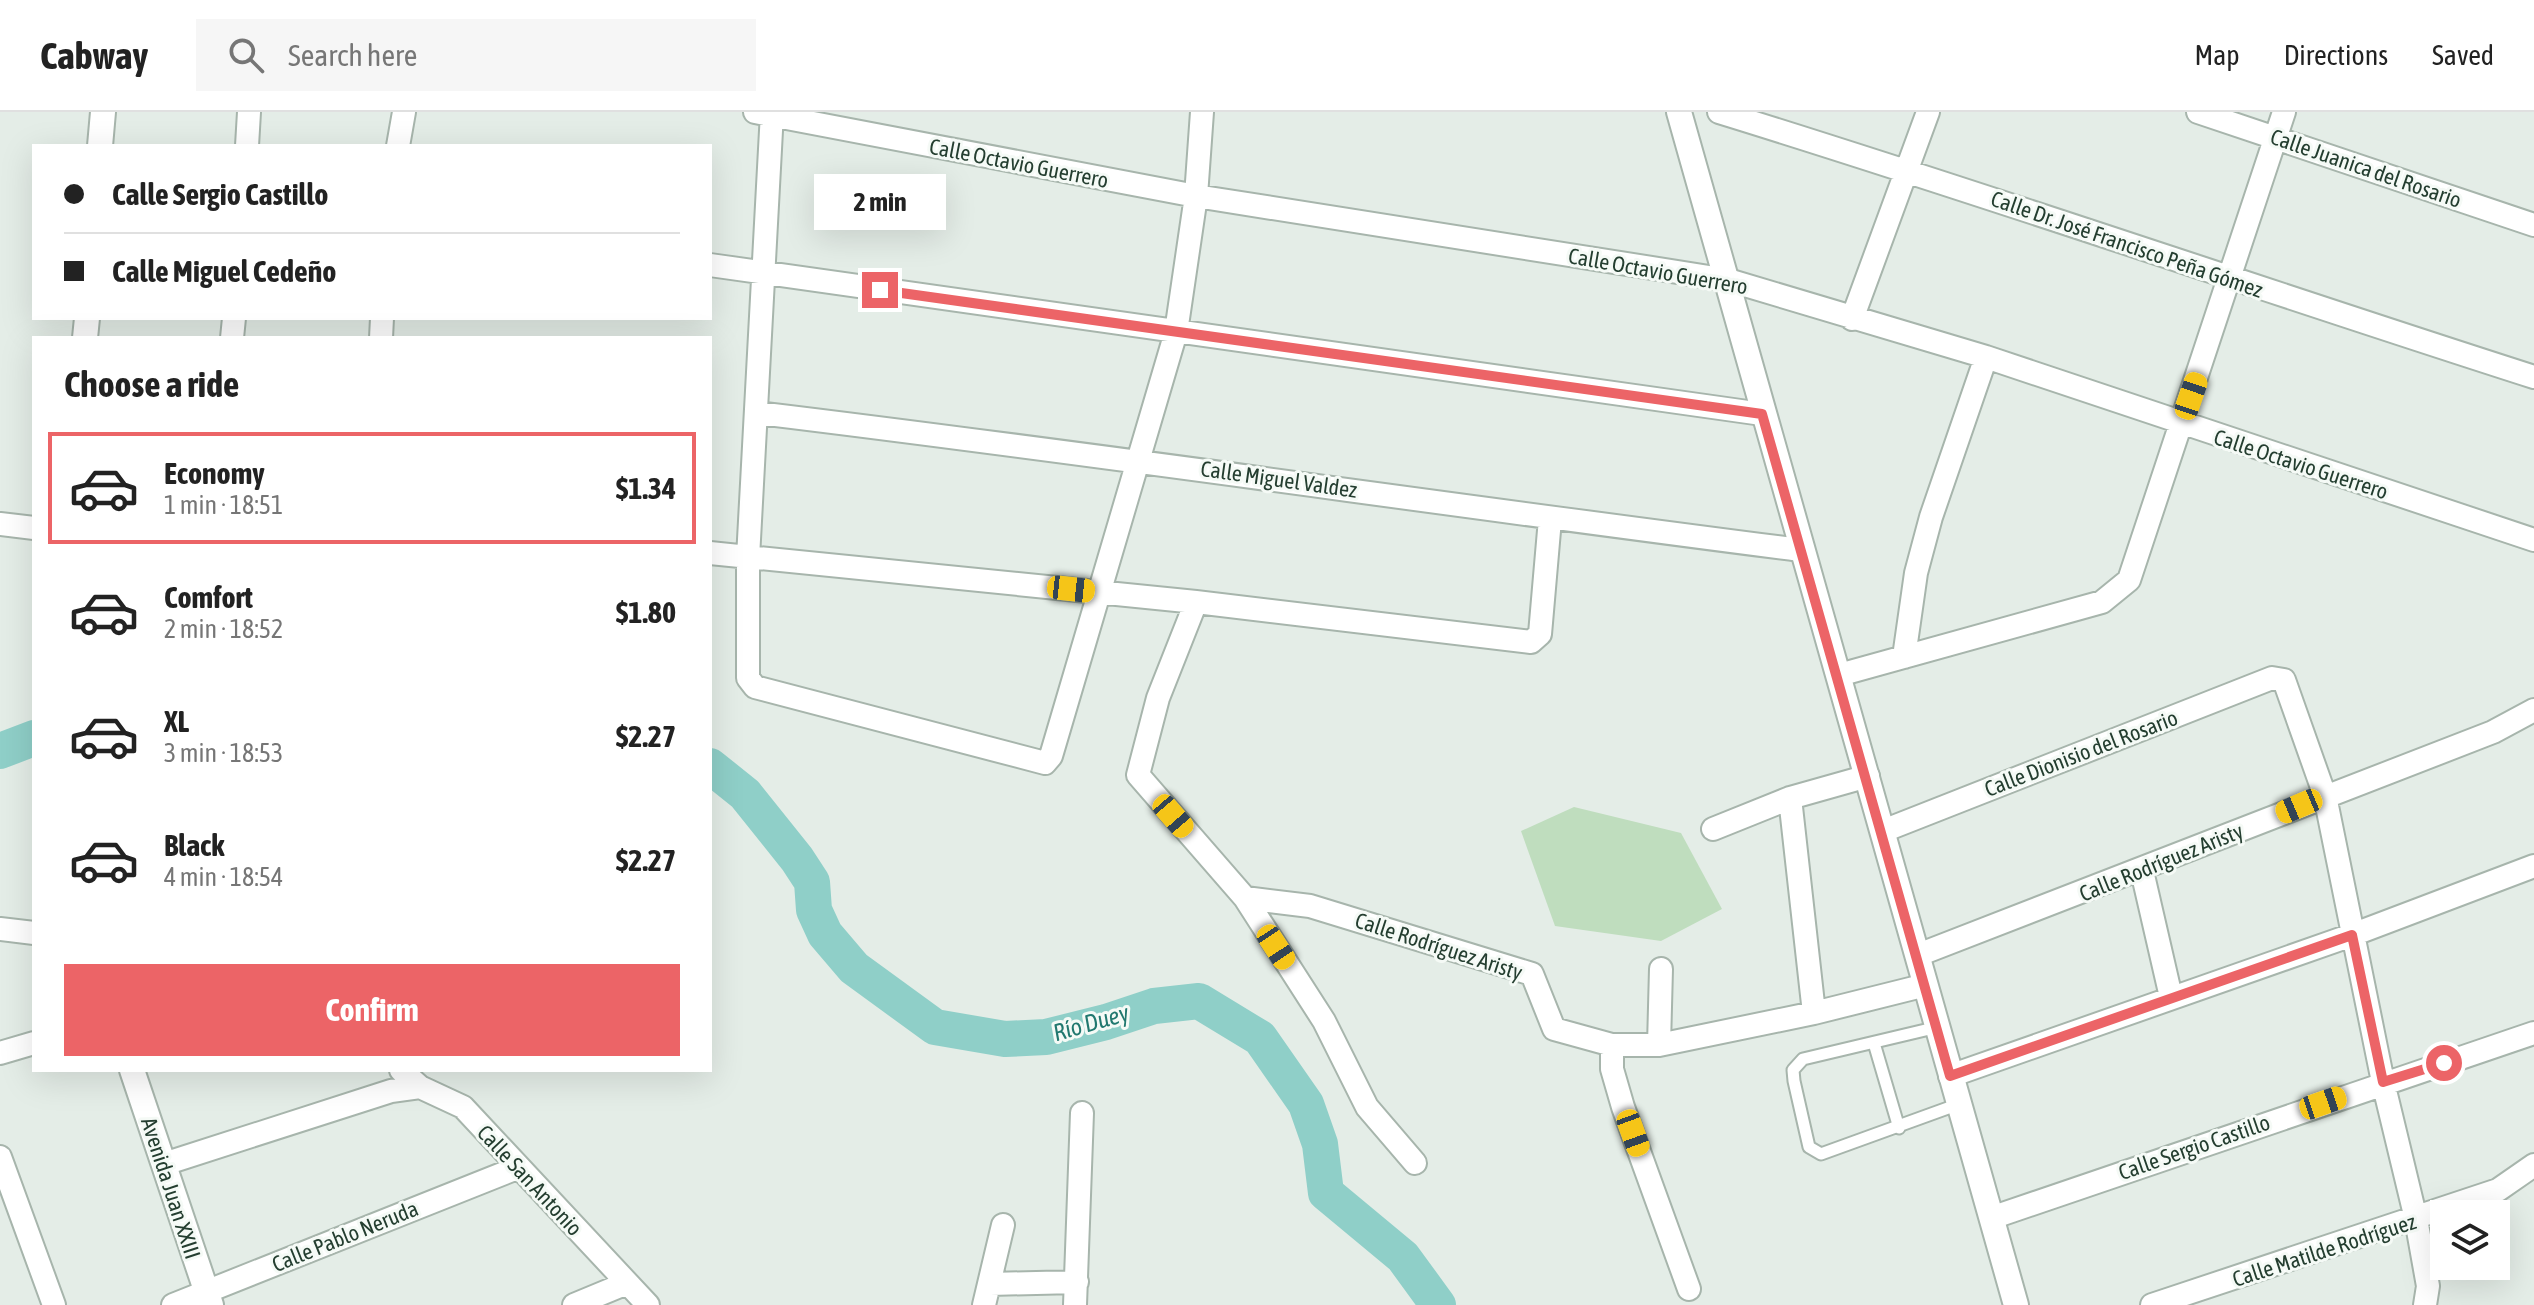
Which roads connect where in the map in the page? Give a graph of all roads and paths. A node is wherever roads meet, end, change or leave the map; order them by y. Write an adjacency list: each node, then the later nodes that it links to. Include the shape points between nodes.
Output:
1 (103, 112): 12 (street)
2 (249, 112): 13 (street)
3 (404, 112): 14 (street)
4 (1202, 112): 16 (street)
5 (1679, 112): 20 (street)
6 (1719, 112): 15 (street, Calle Dr. José Francisco Peña Gómez)
7 (1928, 112): 15 (street)
8 (2198, 112): 11 (street, Calle Juanica del Rosario)
9 (2284, 112): 11 (street)
10 (766, 114): 16 (street, Calle Octavio Guerrero); 19 (street)
11 (2276, 137): 17 (street, Calle Juanica del Rosario); 21 (street)
12 (100, 144)
13 (247, 144)
14 (398, 144)
15 (1907, 170): 21 (street, Calle Dr. José Francisco Peña Gómez); 22 (street)
16 (1196, 196): 20 (street, Calle Octavio Guerrero); 23 (street)
17 (2534, 225)
18 (712, 265): 19 (street)
19 (761, 273): 23 (street); 26 (street)
20 (1728, 280): 22 (street, Calle Octavio Guerrero); 27 (street)
21 (2230, 280): 25 (street, Calle Dr. José Francisco Peña Gómez); 28 (street)
22 (1852, 319): 24 (street, Calle Octavio Guerrero)
23 (1176, 332): 27 (street); 29 (street)
24 (1986, 357): 28 (street, Calle Octavio Guerrero); 39 (street, via 1931,517 1916,573)
25 (2534, 377)
26 (758, 413): 29 (street, Calle Miguel Valdez); 36 (street)
27 (1762, 414): 34 (street)
28 (2182, 425): 33 (street, Calle Octavio Guerrero); 39 (street, via 2129,580 2117,592 2102,602)
29 (1139, 459): 30 (street, Calle Miguel Valdez); 37 (street)
30 (1550, 519): 34 (street, Calle Miguel Valdez); 38 (street, via 1540,634 1531,642)
31 (0, 524): 32 (street)
32 (32, 528)
33 (2534, 540)
34 (1800, 550): 40 (street)
35 (712, 553): 36 (street)
36 (748, 558): 37 (street); 37 (street, via 748,678 755,687 1045,763)
37 (1100, 592): 38 (street)
38 (1196, 602): 49 (street, via 1158,698 1138,775)
39 (1904, 657): 40 (street)
40 (1839, 675): 42 (street)
41 (2534, 710): 43 (street, Calle Rodríguez Aristy, via 2493,732)
42 (1868, 776): 44 (street); 46 (street)
43 (2325, 796): 46 (street, Calle Dionisio del Rosario, via 2279,678); 48 (street, Calle Rodríguez Aristy); 52 (street)
44 (1790, 798): 45 (street); 57 (street)
45 (1713, 829)
46 (1883, 831): 53 (street)
47 (2534, 866): 52 (street)
48 (2142, 871): 53 (street, Calle Rodríguez Aristy); 56 (street)
49 (1245, 898): 62 (street, Calle Rodríguez Aristy, via 1310,906 1532,974 1554,1029); 74 (street, via 1324,1021 1367,1107)
50 (0, 929): 51 (street)
51 (32, 933)
52 (2352, 935): 56 (street); 68 (street)
53 (1918, 955): 55 (street)
54 (1661, 969): 63 (street)
55 (1926, 985): 57 (street, Calle Rodríguez Aristy); 58 (street)
56 (2171, 997): 67 (street)
57 (1814, 1013): 63 (street, Calle Rodríguez Aristy)
58 (1939, 1027): 60 (lane); 67 (street)
59 (2534, 1033): 68 (street, Calle Sergio Castillo)
60 (1874, 1043): 72 (lane); 72 (lane, via 1803,1059 1793,1070 1809,1147 1821,1154)
61 (32, 1044): 64 (street)
62 (1612, 1045): 63 (street, Calle Rodríguez Aristy); 82 (street, via 1612,1069 1623,1107)
63 (1659, 1045)
64 (0, 1053)
65 (133, 1072): 75 (street, Avenida Juan XXIII)
66 (403, 1072): 69 (street, Calle San Antonio)
67 (1950, 1076): 70 (street)
68 (2383, 1082): 78 (street, Calle Sergio Castillo); 79 (street)
69 (420, 1087): 75 (street, via 391,1091); 77 (street, Calle San Antonio, via 463,1107)
70 (1959, 1104): 72 (lane); 78 (street)
71 (1082, 1113): 83 (street)
72 (1899, 1128)
73 (0, 1157): 86 (street)
74 (1415, 1163)
75 (164, 1164): 85 (street, Avenida Juan XXIII)
76 (2534, 1165): 79 (street, Calle Matilde Rodríguez, via 2498,1190)
77 (517, 1168): 81 (street, Calle San Antonio); 85 (street, Calle Pablo Neruda)
78 (1991, 1218): 90 (street)
79 (2416, 1219): 91 (street, Calle Matilde Rodríguez); 92 (street, via 2428,1286)
80 (1003, 1225): 84 (street)
81 (627, 1283): 88 (street); 89 (street, Calle San Antonio)
82 (1689, 1289)
83 (1076, 1294): 84 (street)
84 (987, 1295)
85 (209, 1298): 87 (street, Calle Pablo Neruda)
86 (54, 1305)
87 (173, 1305)
88 (574, 1305)
89 (648, 1305)
90 (2016, 1305)
91 (2152, 1305)
92 (2425, 1305)

